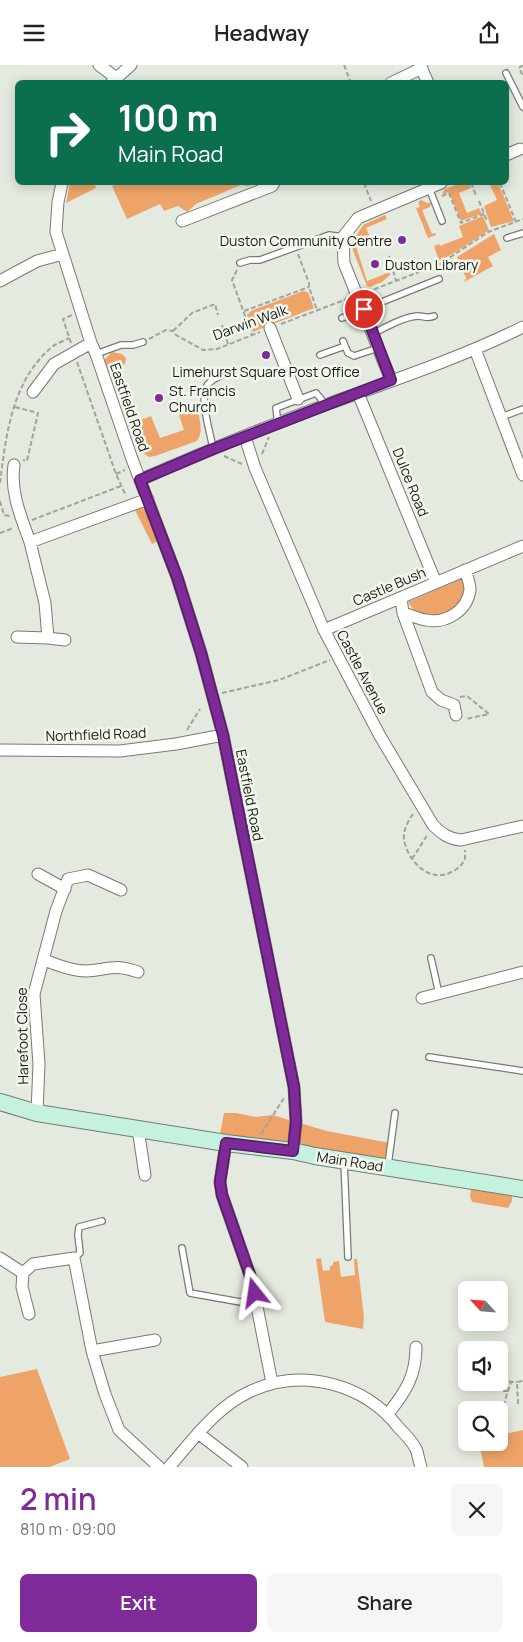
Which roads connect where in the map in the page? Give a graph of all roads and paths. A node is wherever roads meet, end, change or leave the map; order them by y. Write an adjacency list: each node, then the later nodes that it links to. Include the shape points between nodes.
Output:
1 (99, 65): 8 (street)
2 (131, 65): 8 (street)
3 (344, 65): 9 (path)
4 (523, 65): 7 (path, via 519,68)
5 (421, 67): 10 (street); 11 (street)
6 (506, 73): 12 (lane)
7 (523, 76)
8 (113, 80)
9 (350, 80)
10 (396, 80)
11 (427, 80)
12 (523, 107)
13 (522, 149): 14 (street)
14 (509, 154)
15 (62, 185): 36 (street, Eastfield Road, via 56,232)
16 (273, 185): 28 (street)
17 (364, 185): 25 (path)
18 (436, 185): 21 (street)
19 (473, 185): 22 (path)
20 (501, 185): 31 (path)
21 (429, 188): 29 (lane); 33 (street, via 358,218)
22 (476, 195)
23 (440, 197): 26 (path, via 449,193 461,223)
24 (479, 201): 26 (path)
25 (373, 206)
26 (484, 214): 30 (path)
27 (523, 219): 31 (path, Darwin Walk)
28 (182, 221)
29 (442, 221)
30 (487, 221)
31 (516, 222): 41 (path, Darwin Walk, via 488,233 440,263)
32 (523, 233): 34 (lane)
33 (343, 237): 35 (lane, via 329,235); 43 (street, via 344,263)
34 (507, 239)
35 (295, 248): 38 (lane, via 260,261 250,259); 42 (path)
36 (63, 254): 40 (street, via 36,261); 59 (street, Eastfield Road)
37 (389, 256): 41 (path)
38 (240, 263): 46 (path, via 232,280)
39 (440, 279): 44 (lane)
40 (0, 281)
41 (396, 281): 43 (path, Darwin Walk)
42 (308, 287): 45 (path); 46 (path, Darwin Walk)
43 (362, 294): 44 (street); 45 (path, Darwin Walk)
44 (364, 309): 50 (lane); 55 (street)
45 (317, 310): 53 (path, Darwin Walk)
46 (244, 311): 56 (path)
47 (76, 313): 57 (path, via 63,319)
48 (218, 315): 54 (path, via 215,304 192,313)
49 (434, 316): 55 (lane, via 410,317)
50 (342, 318)
51 (222, 325): 60 (path)
52 (523, 327): 62 (street)
53 (270, 328): 56 (path, Darwin Walk); 70 (street)
54 (173, 331): 58 (path, via 166,330); 60 (path, Darwin Walk, via 203,350)
55 (373, 334): 61 (street)
56 (252, 335): 60 (path, Darwin Walk)
57 (70, 338): 63 (path); 72 (path, via 54,346 26,377)
58 (143, 342): 64 (lane, via 121,345)
59 (91, 343): 63 (street); 64 (street, Eastfield Road)
60 (229, 344)
61 (378, 348): 65 (lane, via 354,355 348,353 344,343); 67 (street)
62 (475, 349): 67 (street); 74 (street)
63 (74, 353): 68 (street, via 54,364); 84 (path)
64 (96, 354): 82 (street, Eastfield Road)
65 (320, 355)
66 (234, 371): 77 (lane, via 207,384 204,394)
67 (391, 380): 69 (street)
68 (33, 392)
69 (358, 393): 71 (street); 92 (street, Dulce Road)
70 (298, 399): 71 (lane, via 316,393); 75 (lane, via 276,408)
71 (326, 405): 75 (street)
72 (15, 407): 79 (path); 80 (path, via 38,413 27,461)
73 (523, 409): 74 (lane)
74 (501, 417): 78 (street)
75 (278, 424): 76 (street)
76 (245, 437): 77 (street); 95 (street, Castle Avenue)
77 (213, 449): 82 (street)
78 (519, 451): 81 (street)
79 (3, 455): 80 (path); 83 (path)
80 (15, 460): 87 (street, via 14,491)
81 (523, 475)
82 (140, 480): 85 (street, Eastfield Road)
83 (0, 483)
84 (122, 486): 86 (path); 87 (path)
85 (148, 499): 86 (street); 100 (street, Eastfield Road, via 177,577)
86 (130, 505): 89 (street)
87 (24, 524): 88 (path); 89 (street)
88 (0, 533)
89 (30, 542): 97 (street, via 45,603)
90 (523, 546): 91 (street, Castle Bush)
91 (466, 570): 92 (street, Castle Bush); 94 (street, via 470,588 468,598 453,616 427,620)
92 (436, 583): 93 (street, Castle Bush)
93 (401, 598): 94 (street); 95 (street, Castle Bush)
94 (403, 613): 101 (street, via 432,691 441,700)
95 (324, 630): 99 (street, Castle Avenue)
96 (17, 637): 97 (street)
97 (48, 638): 98 (street)
98 (66, 640)
99 (338, 657): 100 (path, via 279,680); 106 (street, Castle Avenue)
100 (212, 696): 103 (street, Eastfield Road)
101 (457, 706): 101 (path, via 461,720 489,714 466,696)
102 (200, 709): 104 (path, via 187,730)
103 (223, 735): 104 (street, Northfield Road); 122 (street, Eastfield Road)
104 (190, 742): 105 (street, Northfield Road, via 120,751)
105 (0, 751)
106 (421, 805): 107 (street, Castle Avenue); 110 (path, via 405,829 404,839)
107 (433, 825): 109 (street, Castle Avenue, via 452,839); 110 (path)
108 (523, 826): 109 (street)
109 (464, 840): 110 (path, via 463,863 442,875 428,873)
110 (412, 859)
111 (38, 874): 112 (street)
112 (65, 889): 113 (street, via 68,879 88,875); 115 (street, Harefoot Close)
113 (121, 890)
114 (431, 958): 118 (lane)
115 (44, 960): 116 (street, via 87,971 116,967); 124 (street, Harefoot Close, via 34,993 39,1064)
116 (138, 972)
117 (523, 972): 118 (street)
118 (439, 994): 119 (street)
119 (422, 998)
120 (429, 1057): 121 (lane)
121 (523, 1071)
122 (294, 1087): 128 (path, via 261,1134); 129 (street, Eastfield Road, via 296,1122)
123 (0, 1102): 124 (street, Main Road)
124 (37, 1113): 126 (street, Main Road)
125 (395, 1113): 131 (lane)
126 (138, 1129): 127 (street, Main Road); 132 (street)
127 (226, 1143): 128 (street, Main Road); 140 (street, via 220,1182 222,1195 252,1281)
128 (257, 1146): 129 (street, Main Road)
129 (293, 1151): 130 (street, Main Road)
130 (344, 1160): 131 (street, Main Road); 136 (lane)
131 (387, 1167): 133 (street, Main Road)
132 (145, 1175)
133 (523, 1189)
134 (102, 1221): 138 (lane, via 79,1227 80,1253)
135 (182, 1248): 140 (lane, via 190,1293)
136 (348, 1257)
137 (0, 1258): 139 (street)
138 (74, 1258): 139 (street, via 33,1264); 144 (street)
139 (24, 1273): 141 (street, via 22,1287)
140 (257, 1305): 149 (street)
141 (29, 1314)
142 (155, 1340): 144 (street)
143 (416, 1347): 153 (street, via 415,1368 410,1380)
144 (92, 1351): 155 (street, via 119,1430)
145 (508, 1381): 147 (path)
146 (523, 1381): 148 (path)
147 (511, 1382): 148 (path); 150 (path)
148 (517, 1382): 152 (path)
149 (272, 1383): 153 (street, via 313,1380 331,1383 350,1390); 154 (street, via 228,1404)
150 (508, 1391): 151 (path)
151 (506, 1401)
152 (518, 1404)
153 (388, 1413): 158 (street, via 415,1447)
154 (198, 1433): 156 (street); 157 (street)
155 (159, 1467)
156 (169, 1467)
157 (242, 1467)
158 (421, 1467)

